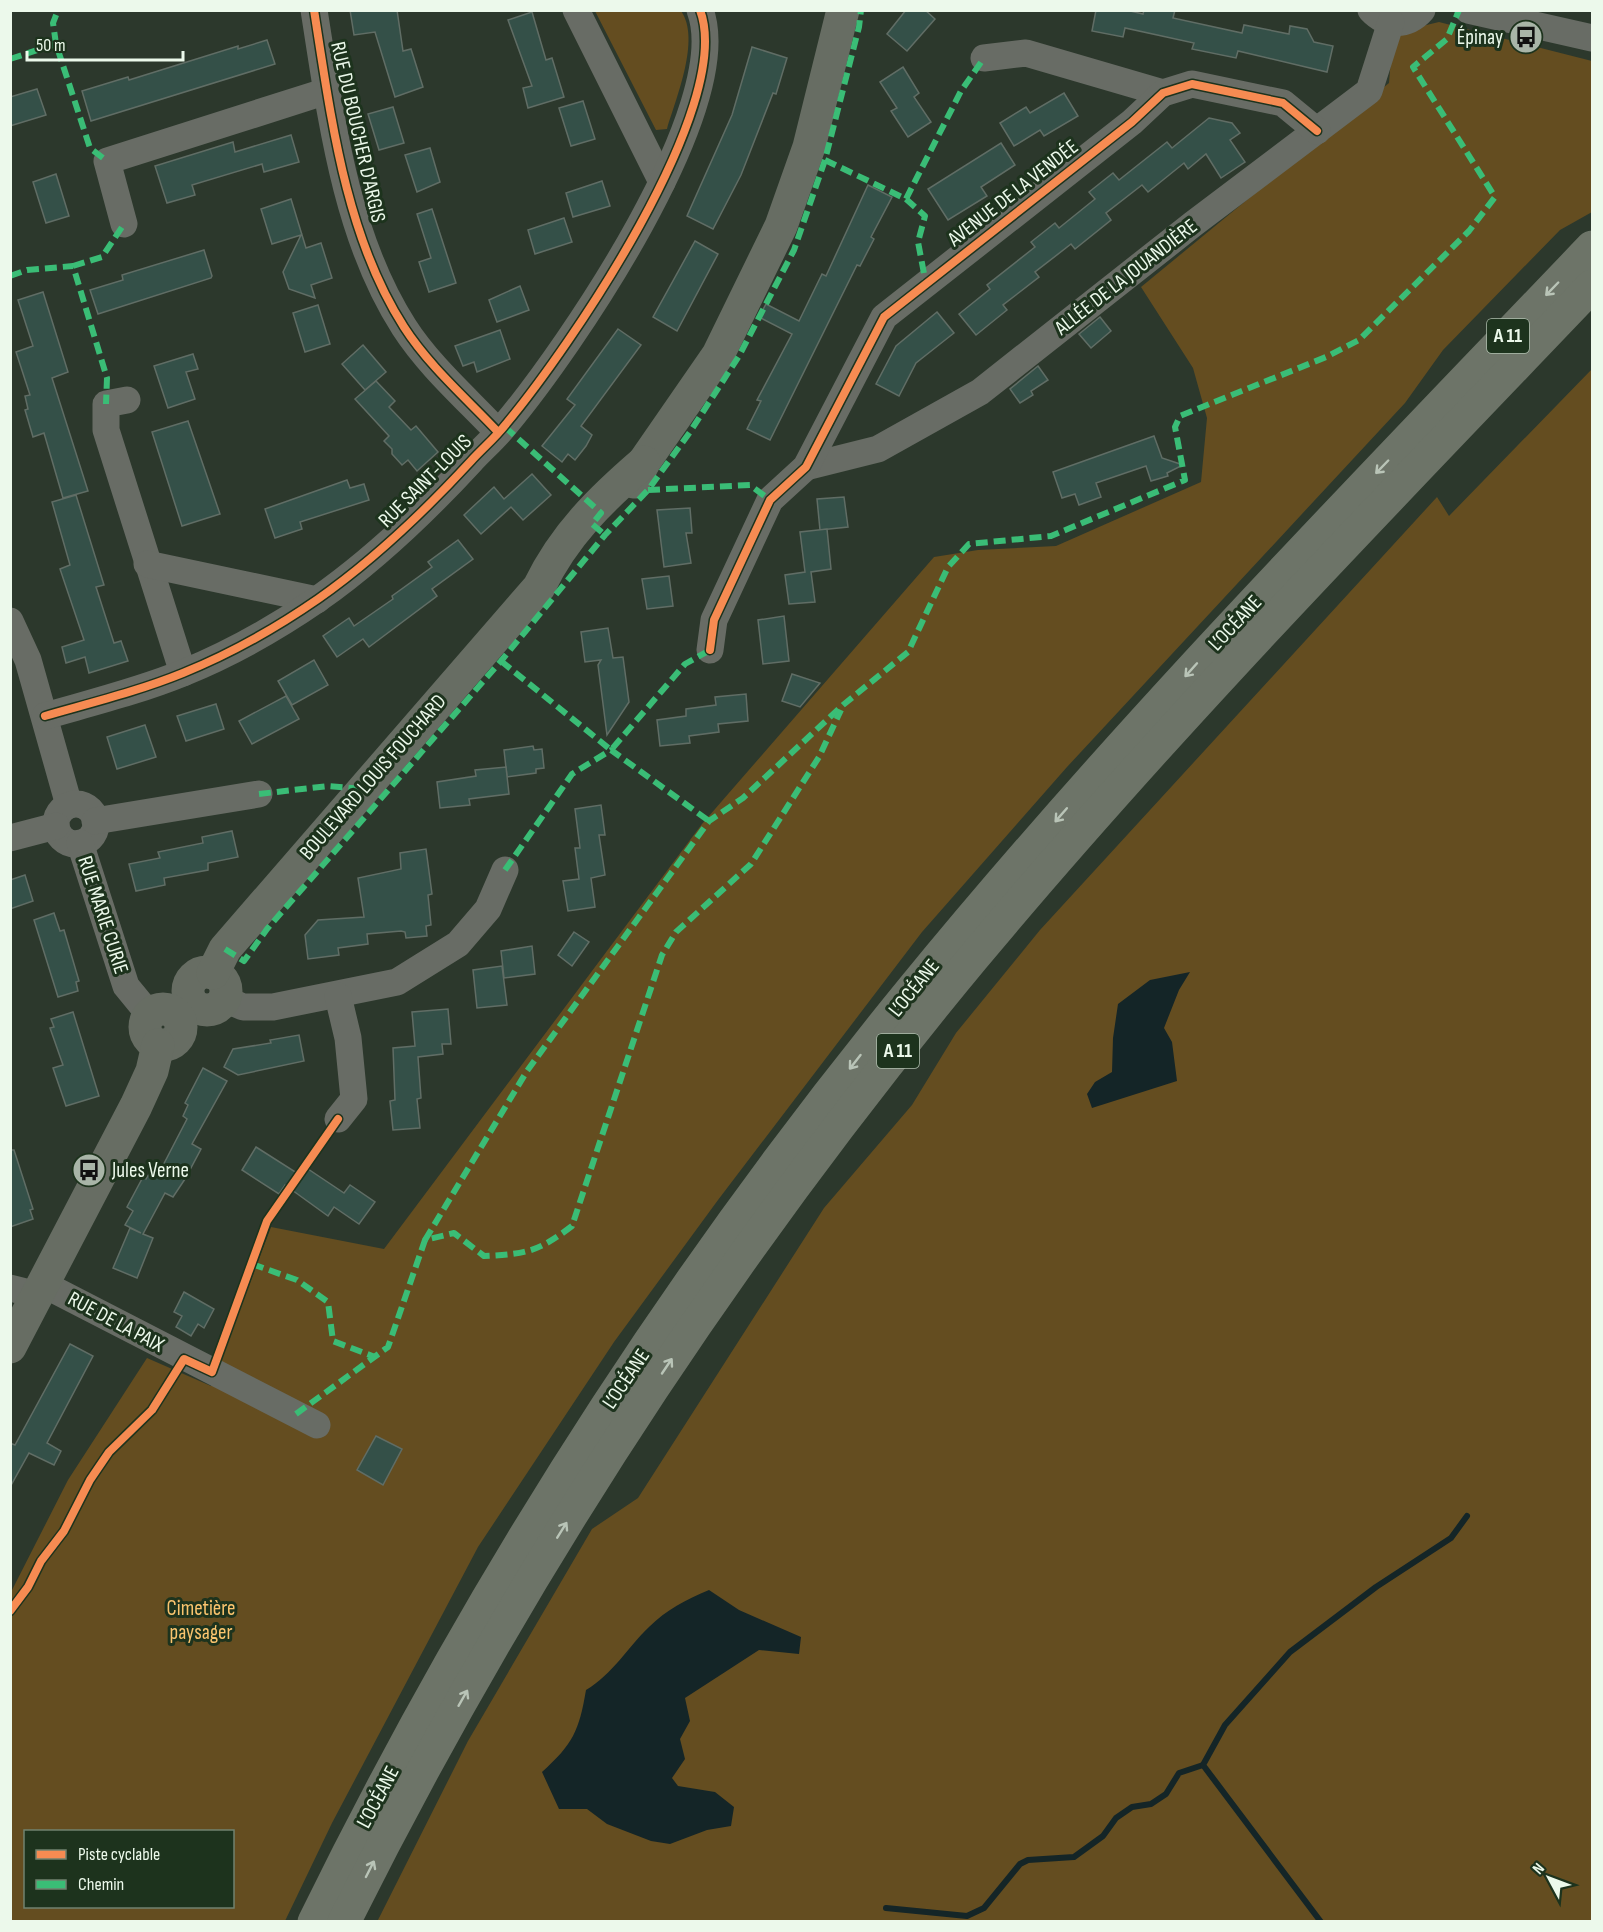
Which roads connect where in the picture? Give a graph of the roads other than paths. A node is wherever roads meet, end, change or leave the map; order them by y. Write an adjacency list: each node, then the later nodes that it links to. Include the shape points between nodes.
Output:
1 (314, 10): 10 (street, RUE DU BOUCHER D'ARGIS)
2 (576, 10): 13 (street)
3 (700, 10): 13 (street, RUE SAINT-LOUIS, via 707,38 706,54 678,148)
4 (843, 10): 33 (main road, BOULEVARD LOUIS FOUCHARD, via 809,147 781,226 718,355 644,462 629,491 599,530 539,586 225,949)
5 (1422, 10): 7 (street, via 1410,20)
6 (1467, 10): 8 (street)
7 (1381, 16): 12 (street, ALLÉE DE LA JOUANDIÈRE, via 1369,91)
8 (1593, 38)
9 (984, 58): 11 (street, via 1026,53)
10 (327, 91): 14 (street, via 107,161); 18 (street, RUE DU BOUCHER D'ARGIS, via 344,175 378,283 411,336)
11 (1163, 93): 12 (street, AVENUE DE LA VENDÉE, via 1192,84 1283,103); 19 (street, AVENUE DE LA VENDÉE, via 884,317)
12 (1317, 131): 19 (street, ALLÉE DE LA JOUANDIÈRE, via 980,392 878,448)
13 (662, 182): 18 (street, RUE SAINT-LOUIS, via 645,220 569,340)
14 (124, 224)
15 (1593, 247): 38 (highway, L’OCÉANE / A 11, one-way to 38, via 1102,768 964,926 830,1094 681,1298 579,1451 439,1685)
16 (1593, 286): 39 (highway, L’OCÉANE / A 11, one-way to 16, via 449,1722 589,1487 699,1319 859,1100 999,927 1141,765)
17 (127, 400): 20 (street, via 106,404 106,430)
18 (498, 432): 21 (street, RUE SAINT-LOUIS, via 394,539)
19 (806, 467): 23 (street, via 770,500 714,620)
20 (147, 564): 21 (street); 24 (street)
21 (317, 600): 24 (street, RUE SAINT-LOUIS, via 260,635)
22 (10, 621): 25 (street, via 28,660)
23 (710, 650)
24 (183, 673): 25 (street, RUE SAINT-LOUIS)
25 (45, 716): 27 (street)
26 (259, 794): 28 (street)
27 (62, 816): 28 (street, via 86,807); 29 (street); 30 (street, via 64,840)
28 (96, 821): 30 (street, via 90,838)
29 (10, 838)
30 (80, 843): 33 (street, RUE MARIE CURIE, via 126,986)
31 (505, 870): 32 (street, via 489,909 458,944 397,982)
32 (338, 996): 33 (street, via 257,1008); 34 (street, via 348,1038 354,1099)
33 (185, 1008): 35 (main road, via 136,1106)
34 (338, 1119)
35 (30, 1289): 36 (main road); 37 (street, RUE DE LA PAIX)
36 (15, 1329)
37 (317, 1425)
38 (314, 1922)
39 (344, 1922)

